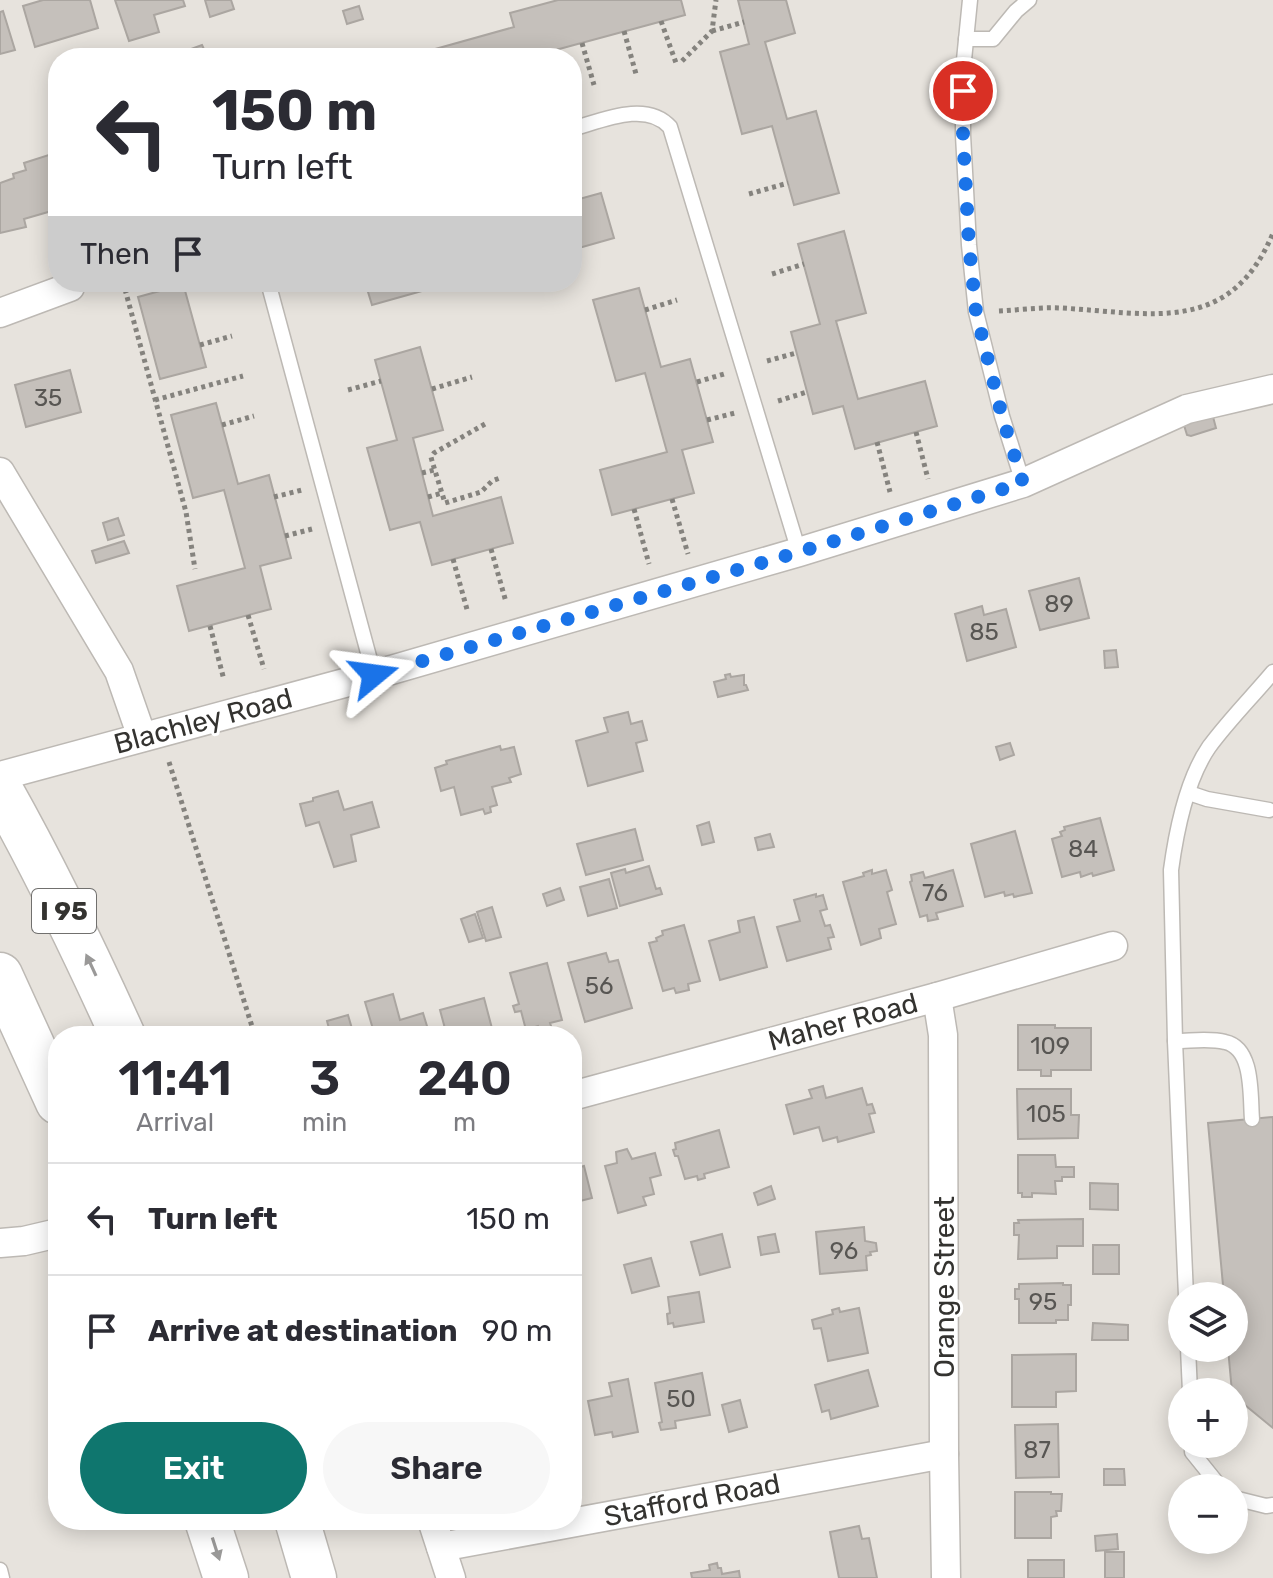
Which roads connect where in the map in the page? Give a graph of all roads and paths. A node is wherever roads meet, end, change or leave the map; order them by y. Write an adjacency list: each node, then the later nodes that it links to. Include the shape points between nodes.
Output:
1 (716, 0): 7 (path)
2 (970, 0): 8 (lane)
3 (1029, 0): 8 (lane, via 993,39)
4 (661, 21): 7 (path, via 679,62)
5 (744, 22): 7 (path)
6 (624, 31): 10 (path)
7 (712, 31)
8 (966, 39): 23 (lane, via 963,135)
9 (582, 43): 11 (path)
10 (636, 74)
11 (594, 85)
12 (582, 127): 63 (lane, via 633,114 654,116 670,127)
13 (788, 183): 14 (path)
14 (749, 194)
15 (1273, 233): 23 (path, via 1254,271 1235,288 1212,303 1180,313 1058,308)
16 (804, 264): 17 (path)
17 (772, 274)
18 (57, 292): 24 (street)
19 (126, 292): 38 (path)
20 (271, 292): 74 (lane)
21 (677, 300): 22 (path)
22 (645, 310)
23 (976, 312): 52 (lane)
24 (0, 313)
25 (232, 336): 26 (path)
26 (200, 345)
27 (796, 353): 28 (path)
28 (767, 361)
29 (725, 374): 33 (path)
30 (243, 376): 38 (path)
31 (472, 377): 34 (path)
32 (381, 381): 36 (path)
33 (697, 382)
34 (432, 389)
35 (1273, 389): 52 (street, Blachley Road, via 1187,409)
36 (348, 390)
37 (807, 392): 39 (path)
38 (155, 400): 67 (path, via 186,512)
39 (778, 401)
40 (736, 412): 42 (path)
41 (254, 416): 44 (path)
42 (707, 420)
43 (485, 424): 47 (path, via 432,454)
44 (222, 425)
45 (916, 432): 51 (path)
46 (877, 442): 54 (path)
47 (434, 470): 49 (path); 55 (path)
48 (0, 472): 76 (street, via 119,671)
49 (422, 473)
50 (500, 478): 55 (path, via 481,492 445,503)
51 (928, 479)
52 (1023, 483): 63 (street, Blachley Road)
53 (303, 489): 56 (path)
54 (890, 492)
55 (442, 493): 57 (path)
56 (274, 497)
57 (428, 497)
58 (672, 499): 64 (path)
59 (634, 509): 66 (path)
60 (313, 529): 61 (path)
61 (285, 536)
62 (491, 549): 68 (path)
63 (799, 552): 74 (street, Blachley Road)
64 (688, 554)
65 (453, 559): 69 (path)
66 (649, 564)
67 (195, 569)
68 (506, 602)
69 (468, 613)
70 (248, 615): 72 (path)
71 (210, 626): 75 (path)
72 (264, 669)
73 (1273, 672): 80 (lane, via 1208,749)
74 (374, 675): 76 (street, Blachley Road)
75 (224, 680)
76 (142, 737): 78 (street, Blachley Road)
77 (169, 762): 87 (path)
78 (0, 776)
79 (0, 789): 86 (highway, I 95, one-way to 79)
80 (1189, 793): 81 (lane); 88 (lane, via 1171,870)
81 (1269, 810)
82 (1113, 946): 84 (street, Maher Road)
83 (0, 975): 89 (highway)
84 (937, 997): 91 (street, Maher Road); 96 (street, Orange Street, via 943,1035)
85 (0, 1002): 90 (highway)
86 (118, 1026)
87 (252, 1026)
88 (1175, 1041): 92 (lane, via 1234,1045 1249,1073); 95 (lane)
89 (48, 1080)
90 (48, 1081)
91 (582, 1093)
92 (1252, 1119)
93 (48, 1235): 94 (street)
94 (12, 1242)
95 (1185, 1282)
96 (944, 1454): 101 (street, Stafford Road); 110 (street, Orange Street)
97 (1197, 1458): 98 (lane)
98 (1210, 1474)
99 (1248, 1502): 100 (lane)
100 (1273, 1505)
101 (582, 1510)
102 (210, 1530): 107 (highway, one-way to 107)
103 (300, 1530): 108 (highway)
104 (437, 1533): 109 (street)
105 (0, 1570): 106 (lane)
106 (2, 1578)
107 (226, 1578)
108 (314, 1578)
109 (451, 1578)
110 (946, 1578)

